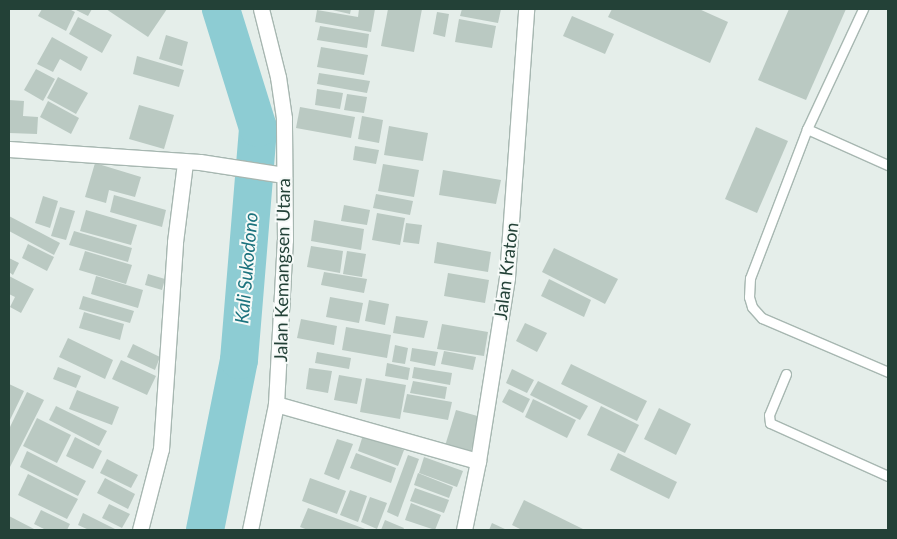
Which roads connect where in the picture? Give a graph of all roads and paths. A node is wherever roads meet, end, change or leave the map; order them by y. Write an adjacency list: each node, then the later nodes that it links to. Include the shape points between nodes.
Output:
1 (261, 9): 8 (street, Jalan Kemangsen Utara, via 278,77 286,143)
2 (526, 9): 12 (street, Jalan Kraton, via 507,277)
3 (863, 9): 4 (lane)
4 (807, 129): 7 (lane); 9 (lane, via 750,278 752,307 762,318)
5 (9, 150): 6 (street)
6 (192, 162): 8 (street); 14 (street, via 175,242 161,449)
7 (888, 165)
8 (284, 175): 11 (street, Jalan Kemangsen Utara, via 285,240)
9 (888, 372)
10 (786, 374): 13 (lane, via 769,415 770,423)
11 (276, 404): 12 (street); 15 (street, Jalan Kemangsen Utara)
12 (478, 461): 16 (street, Jalan Kraton)
13 (888, 476)
14 (140, 530)
15 (250, 530)
16 (464, 530)

